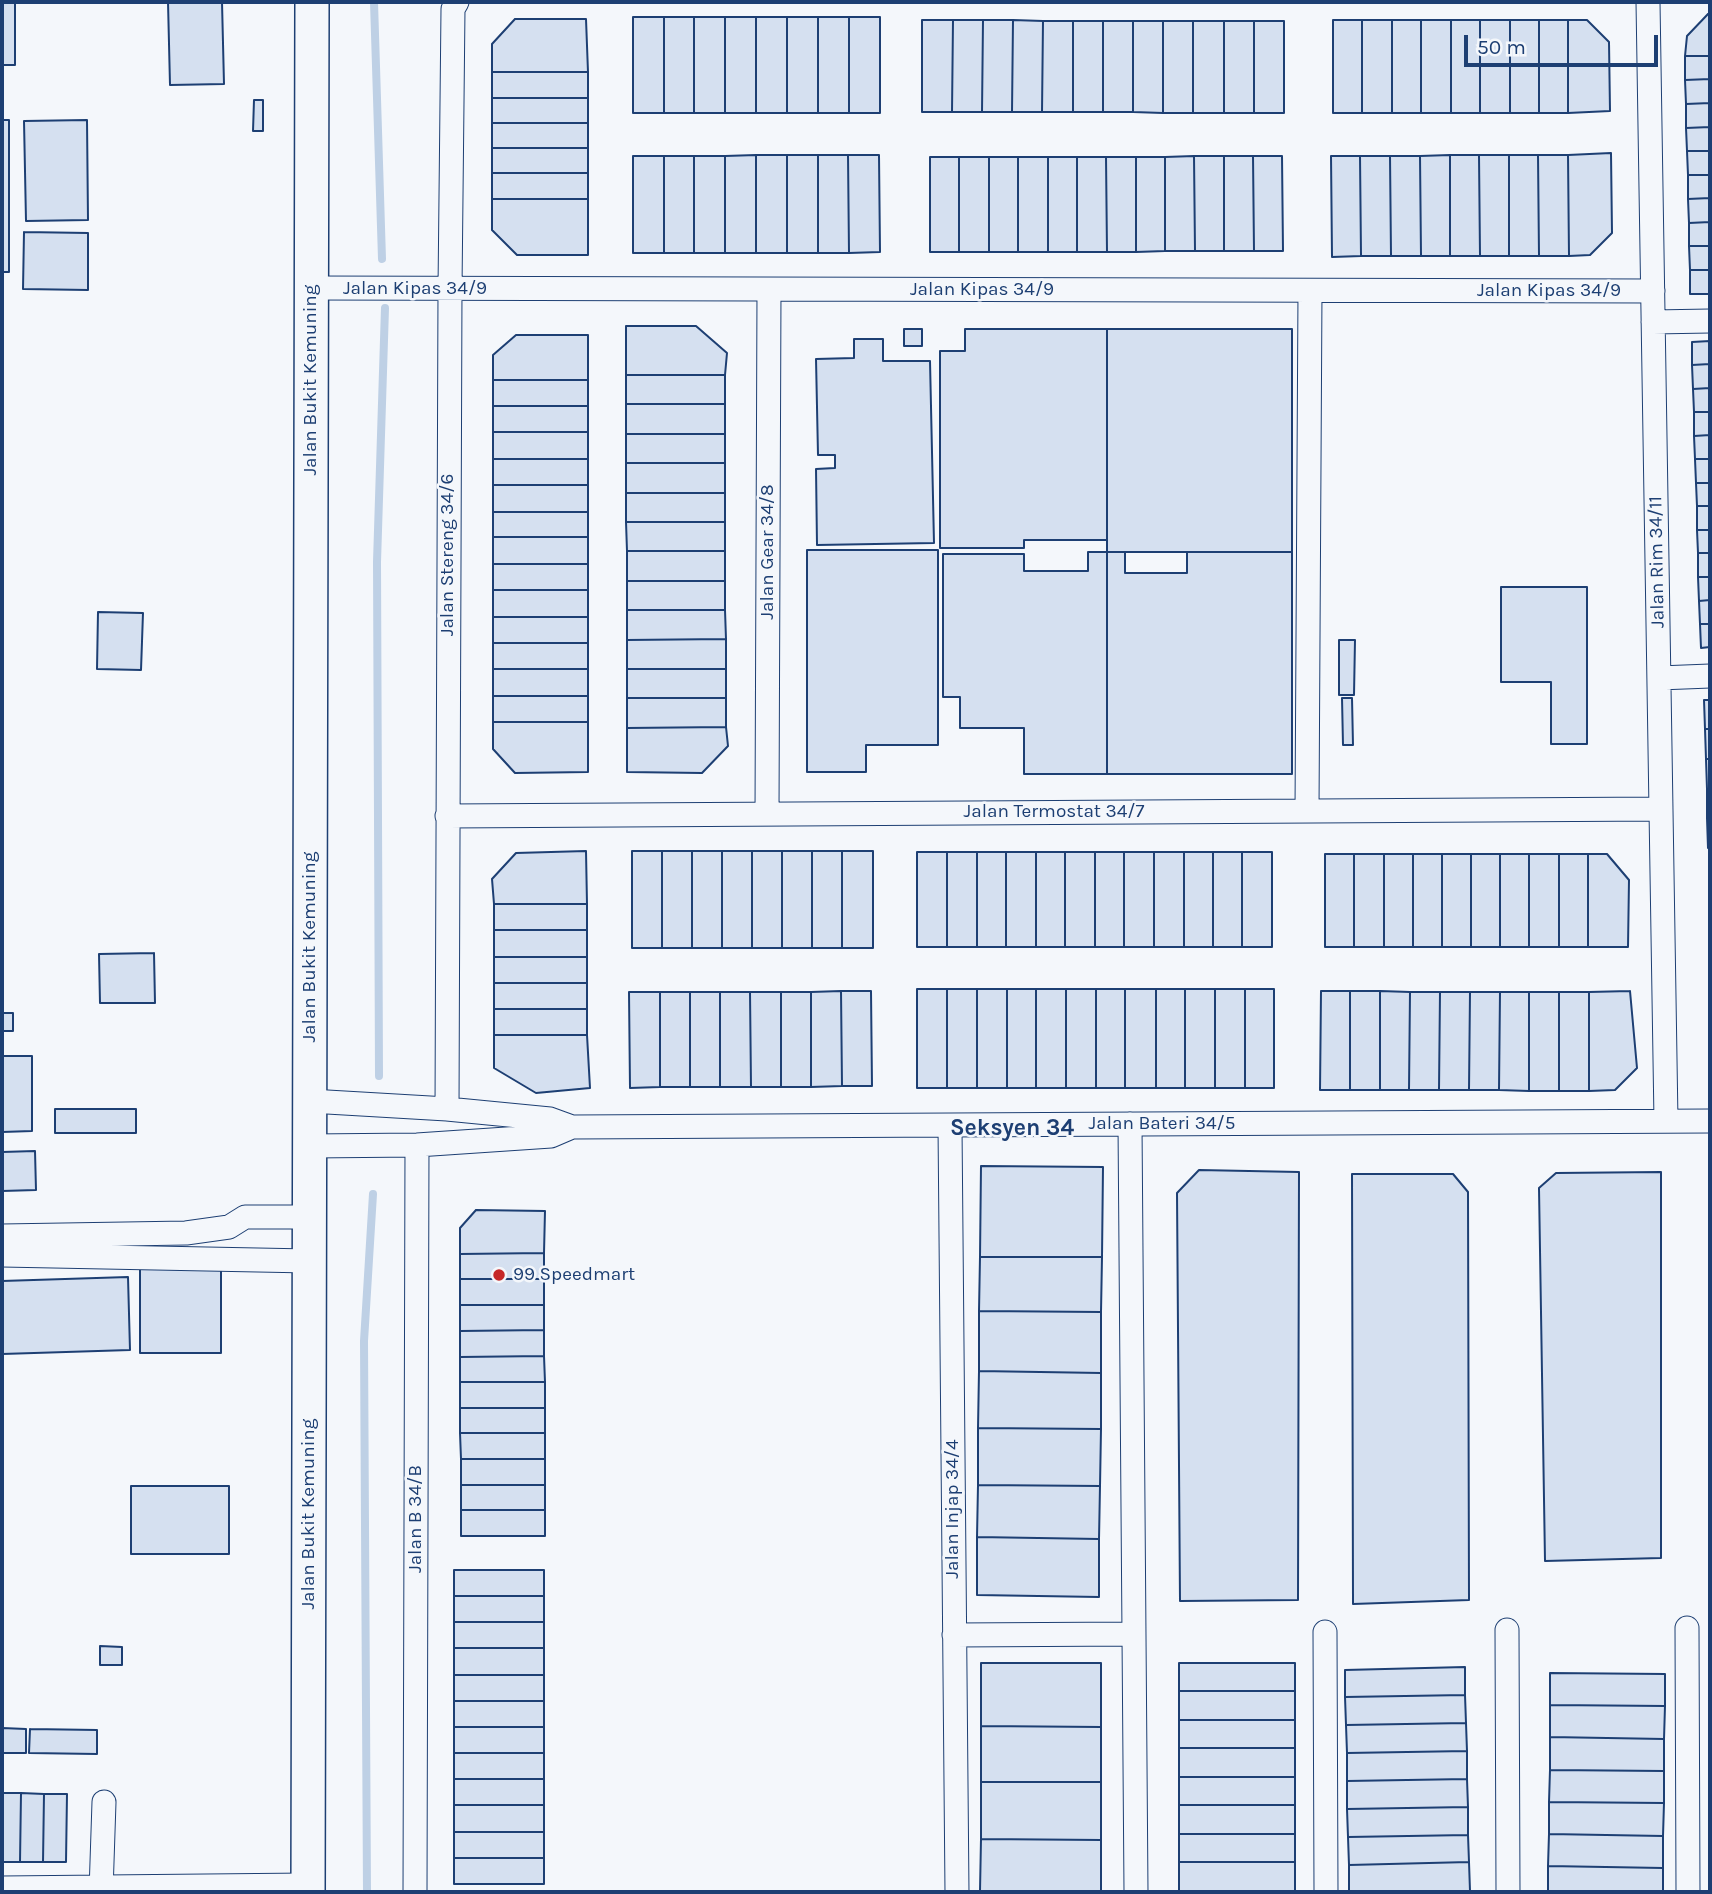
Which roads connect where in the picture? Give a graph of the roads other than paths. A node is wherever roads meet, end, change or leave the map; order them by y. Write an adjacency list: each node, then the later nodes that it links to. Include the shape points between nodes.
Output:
1 (312, 2): 4 (main road, Jalan Bukit Kemuning)
2 (457, 2): 5 (street, Jalan Stereng 34/6, via 453,9)
3 (1648, 2): 8 (street, Jalan Rim 34/11)
4 (311, 288): 5 (street, Jalan Kipas 34/9); 17 (main road, Jalan Bukit Kemuning)
5 (450, 289): 6 (street, Jalan Kipas 34/9); 16 (street, Jalan Stereng 34/6)
6 (769, 290): 7 (street, Jalan Kipas 34/9); 15 (street, Jalan Gear 34/8)
7 (1310, 290): 8 (street, Jalan Kipas 34/9); 14 (street)
8 (1653, 291): 10 (street, Jalan Rim 34/11)
9 (1710, 321): 10 (street)
10 (1653, 322): 12 (street, Jalan Rim 34/11)
11 (1710, 676): 12 (street)
12 (1659, 678): 13 (street, Jalan Rim 34/11)
13 (1661, 809): 14 (street, Jalan Termostat 34/7); 19 (street, Jalan Rim 34/11)
14 (1307, 811): 15 (street, Jalan Termostat 34/7)
15 (767, 814): 16 (street, Jalan Termostat 34/7)
16 (447, 816): 18 (street, Jalan Stereng 34/6)
17 (310, 1101): 18 (street); 24 (main road, Jalan Bukit Kemuning)
18 (447, 1109): 23 (street, via 550,1119)
19 (1666, 1121): 20 (street, Jalan Bateri 34/5); 21 (street, Jalan Bateri 34/5)
20 (1710, 1121)
21 (1130, 1124): 22 (street, Jalan Bateri 34/5); 33 (street)
22 (950, 1126): 23 (street, Jalan Bateri 34/5); 34 (street, Jalan Injap 34/4)
23 (572, 1127): 25 (street, via 551,1136)
24 (310, 1146): 25 (street); 26 (main road, Jalan Bukit Kemuning)
25 (417, 1146): 39 (street, Jalan B 34/B)
26 (310, 1217): 27 (street, via 245,1217 229,1227 186,1233); 29 (main road, Jalan Bukit Kemuning)
27 (2, 1236)
28 (2, 1255): 29 (street)
29 (309, 1261): 37 (main road, Jalan Bukit Kemuning)
30 (1687, 1628): 44 (street)
31 (1507, 1630): 43 (street)
32 (1325, 1632): 42 (street)
33 (1134, 1634): 34 (street); 41 (street)
34 (954, 1635): 40 (street, Jalan Injap 34/4)
35 (104, 1802): 38 (street)
36 (2, 1888): 38 (street)
37 (308, 1889): 38 (street)
38 (101, 1890)
39 (415, 1892)
40 (957, 1892)
41 (1136, 1892)
42 (1326, 1892)
43 (1508, 1892)
44 (1688, 1892)

